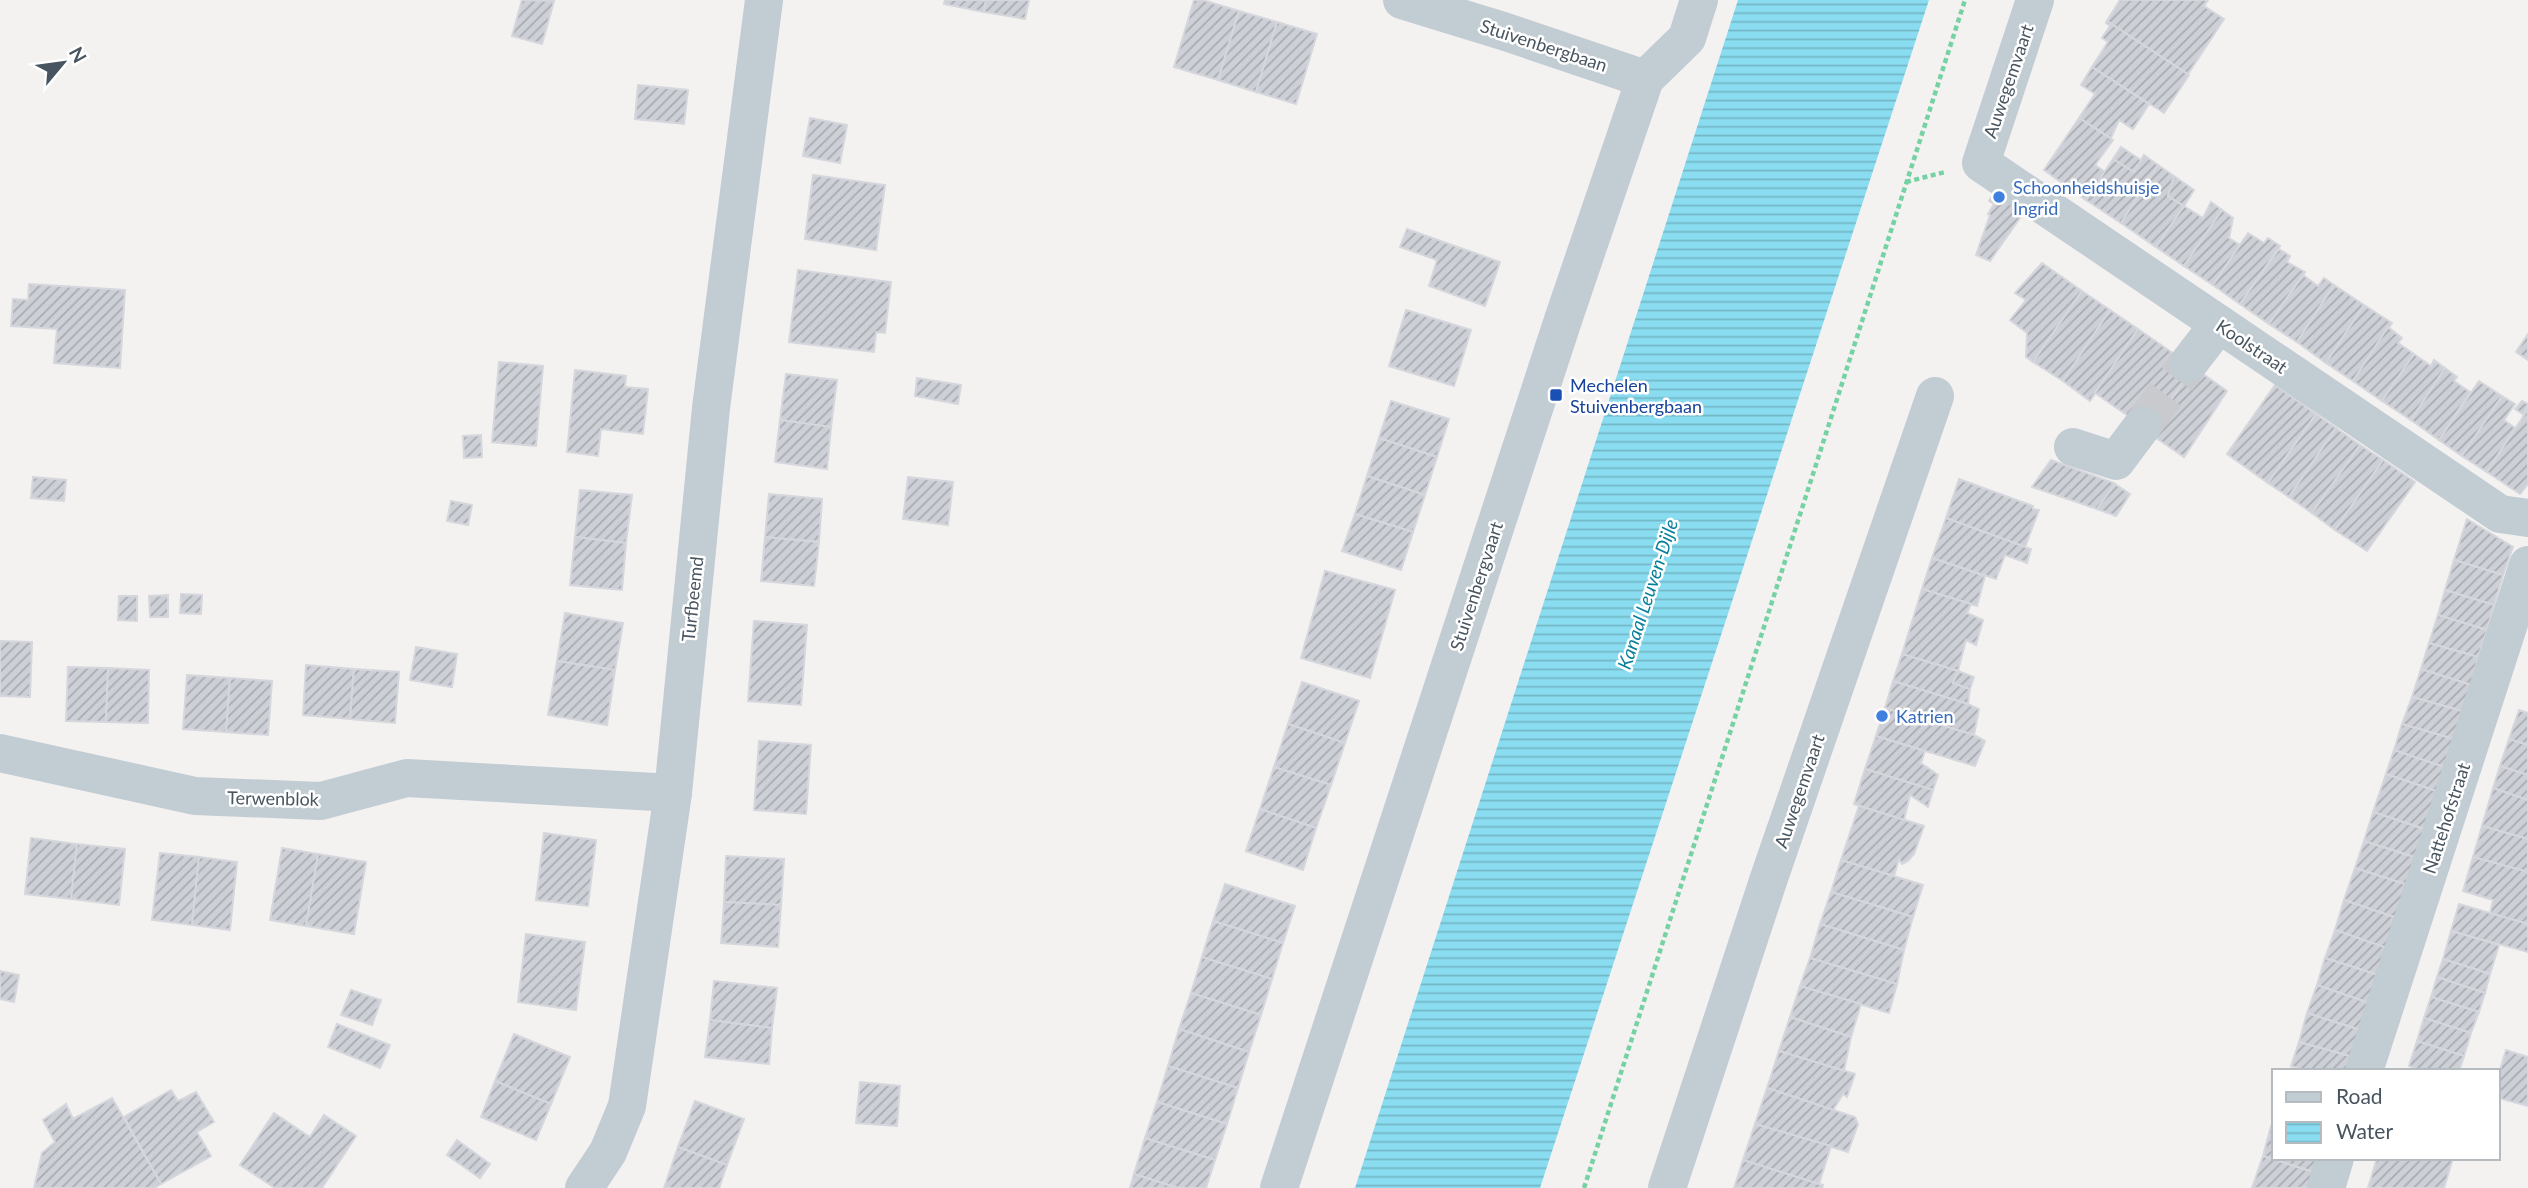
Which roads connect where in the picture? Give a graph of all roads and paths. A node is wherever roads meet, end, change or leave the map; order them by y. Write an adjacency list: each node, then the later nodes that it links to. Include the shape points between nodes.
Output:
1 (764, 0): 16 (street, Turfbeemd, via 711,408)
2 (1402, 0): 6 (street, Stuivenbergbaan)
3 (1699, 0): 6 (street, Stuivenbergvaart, via 1687,37)
4 (1965, 0): 21 (path)
5 (2035, 0): 7 (street, Auwegemvaart)
6 (1645, 79): 20 (street, Stuivenbergvaart)
7 (1981, 163): 8 (street, Koolstraat)
8 (2219, 324): 9 (street); 13 (street, Koolstraat, via 2500,514)
9 (2188, 364)
10 (1935, 396): 22 (street, Auwegemvaart)
11 (2143, 425): 12 (street, via 2116,461)
12 (2073, 447)
13 (2528, 518)
14 (2528, 565): 17 (street, Nattehofstraat)
15 (0, 753): 16 (street, Terwenblok, via 195,796 321,801 407,778)
16 (673, 793): 19 (street, Turfbeemd, via 627,1105 608,1152)
17 (2365, 1069)
18 (2334, 1160): 23 (street)
19 (584, 1188)
20 (1279, 1188)
21 (1584, 1188)
22 (1667, 1188)
23 (2326, 1188)

